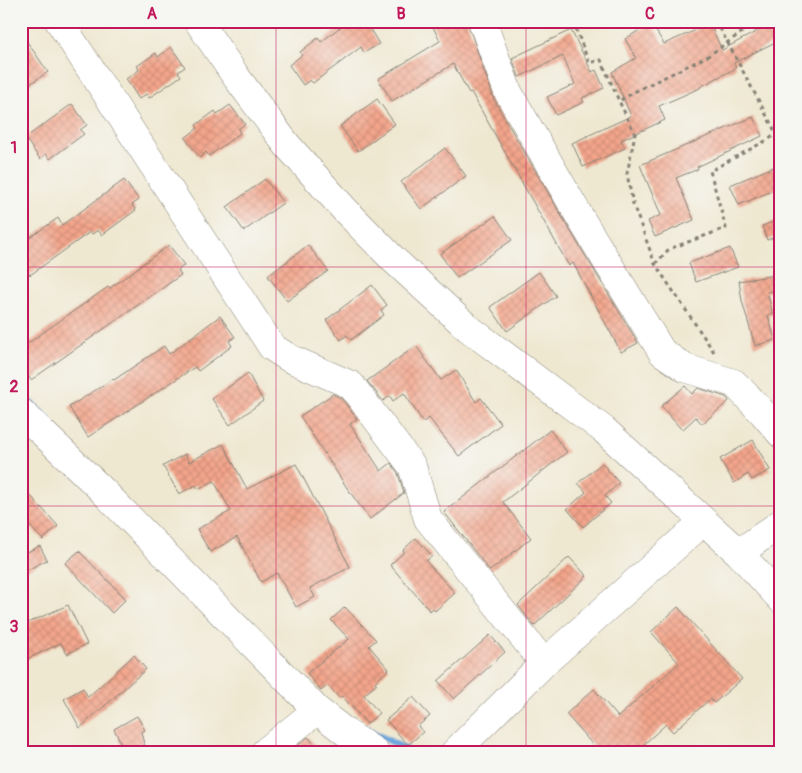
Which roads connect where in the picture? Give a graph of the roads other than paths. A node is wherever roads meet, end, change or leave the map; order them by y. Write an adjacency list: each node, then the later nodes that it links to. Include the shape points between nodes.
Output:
1 (59, 21): 10 (street, via 272,347 351,384 412,466 428,520)
2 (198, 21): 6 (street, via 287,145 395,261 468,328 604,430)
3 (482, 21): 5 (street, via 508,92 662,352 685,368 734,383)
4 (21, 412): 11 (street)
5 (781, 434)
6 (704, 521): 8 (street); 10 (street)
7 (781, 523): 8 (street)
8 (739, 553): 9 (street)
9 (781, 599)
10 (544, 663): 14 (street)
11 (317, 710): 12 (street); 13 (street)
12 (265, 752)
13 (376, 752)
14 (455, 752)

